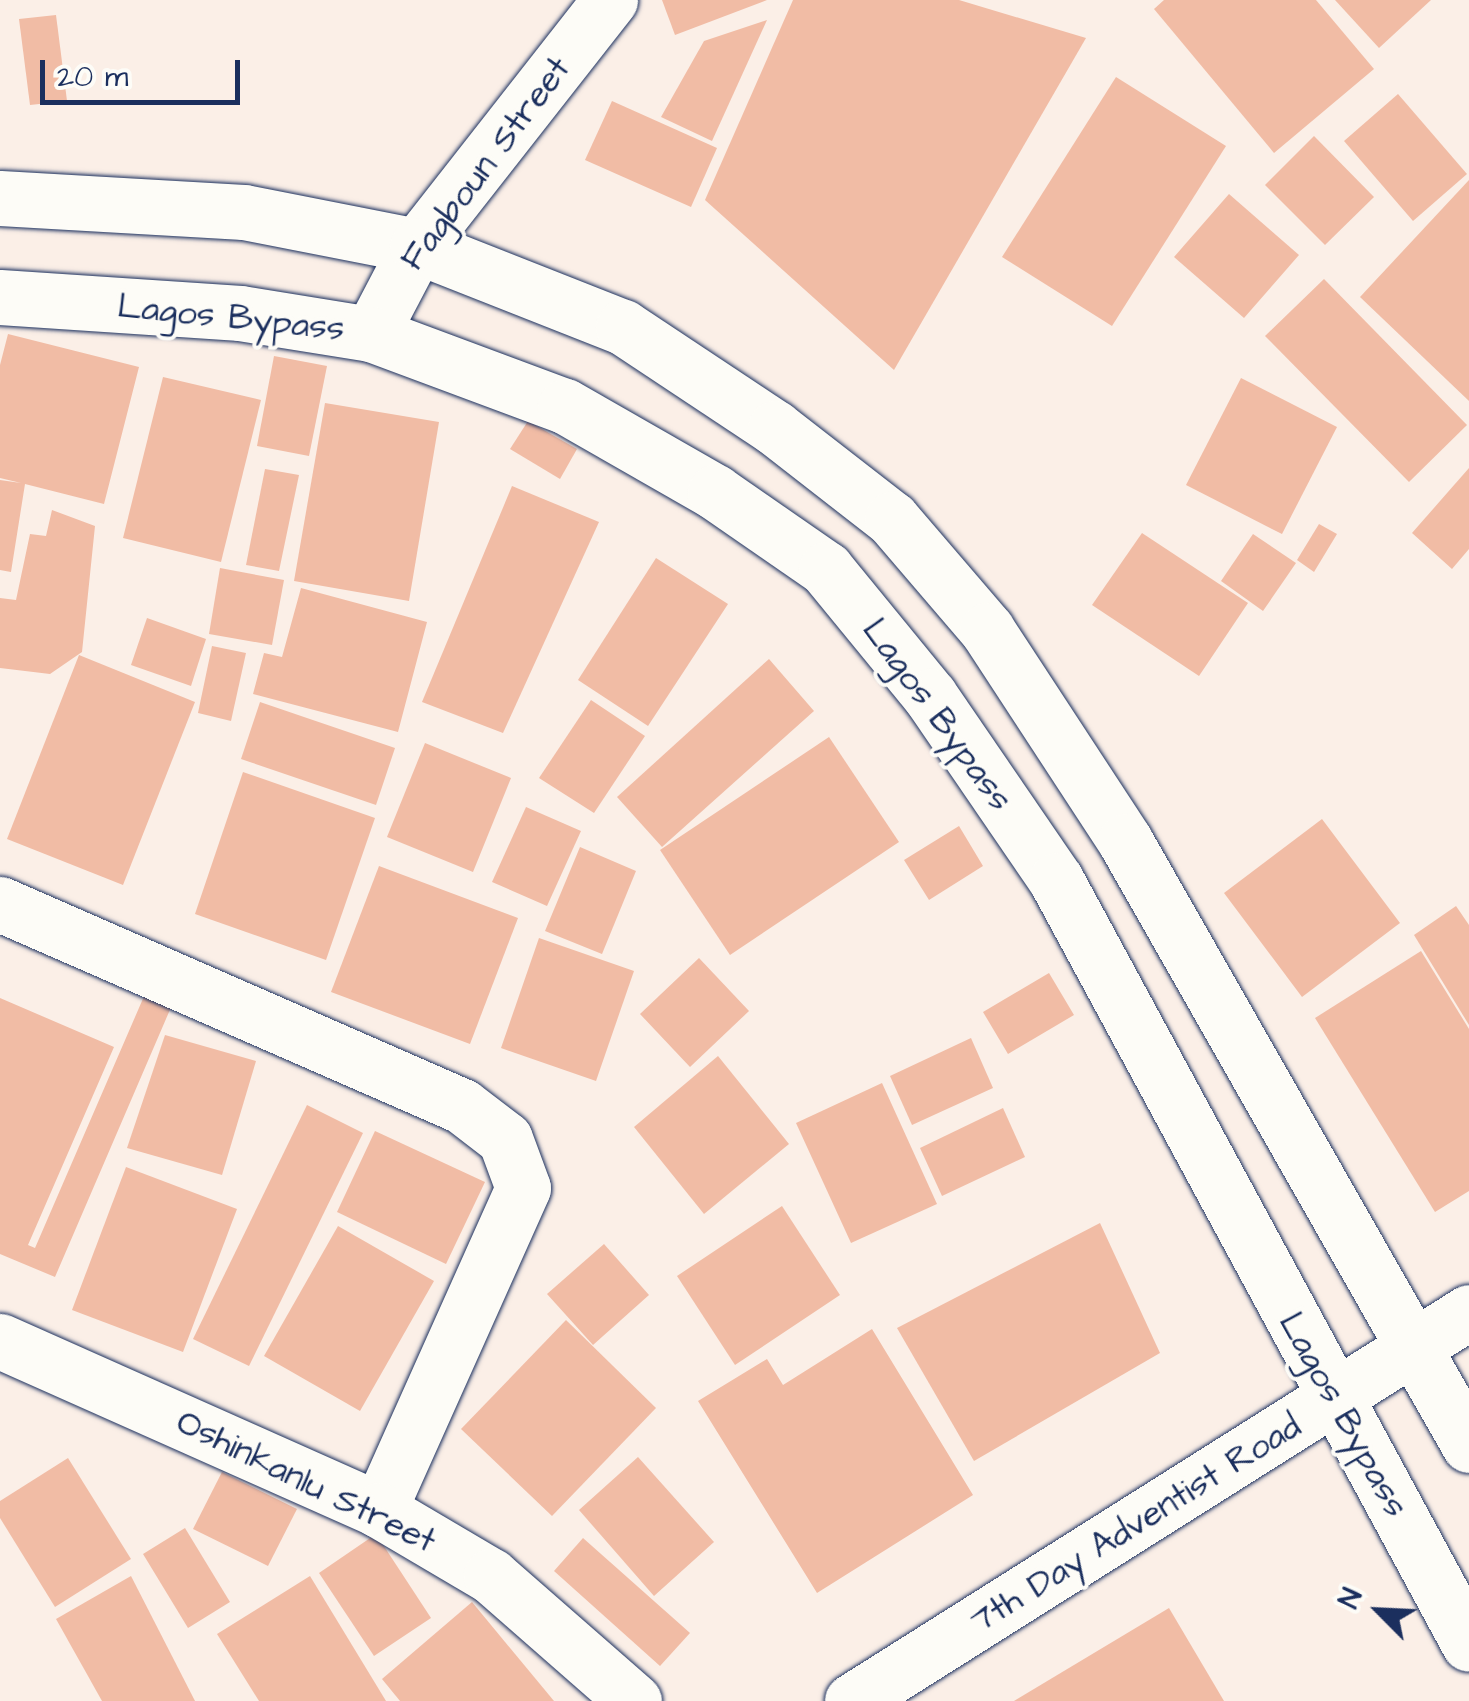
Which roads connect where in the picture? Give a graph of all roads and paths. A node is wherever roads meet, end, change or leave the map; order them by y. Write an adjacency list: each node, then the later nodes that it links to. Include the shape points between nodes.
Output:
1 (610, 0): 3 (main road, Fagboun Street)
2 (0, 198): 3 (main road, via 244,212)
3 (417, 246): 5 (main road, Fagboun Street); 9 (main road, via 623,327 775,428 892,519 986,630 1125,841)
4 (0, 297): 5 (main road, Lagos Bypass, via 240,313)
5 (370, 334): 10 (main road, Lagos Bypass, via 565,406 715,492 826,569 930,696 1056,880)
6 (0, 904): 12 (main road, via 462,1106 504,1139 523,1188)
7 (1469, 1312): 9 (main road, 7th Day Adventist Road)
8 (0, 1341): 12 (main road, Oshinkanlu Street)
9 (1420, 1348): 10 (main road, 7th Day Adventist Road); 11 (main road)
10 (1334, 1401): 13 (main road, Lagos Bypass); 15 (main road, 7th Day Adventist Road)
11 (1469, 1445)
12 (379, 1510): 14 (main road, Oshinkanlu Street, via 491,1576)
13 (1469, 1644)
14 (634, 1701)
15 (852, 1701)

